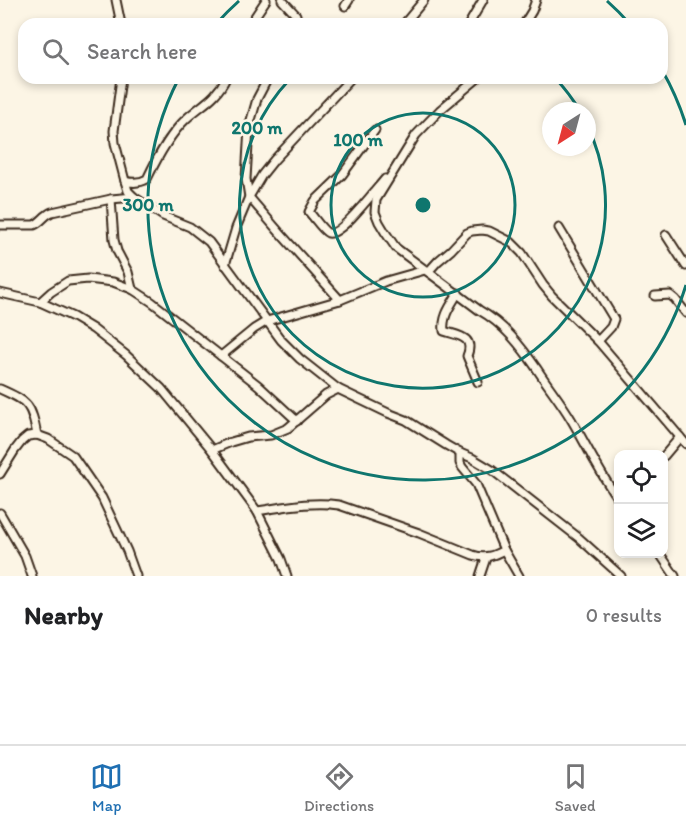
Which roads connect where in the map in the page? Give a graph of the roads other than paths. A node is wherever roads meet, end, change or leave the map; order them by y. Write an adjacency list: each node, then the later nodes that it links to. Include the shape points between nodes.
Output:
1 (117, 0): 7 (street)
2 (266, 0): 8 (street)
3 (282, 0): 9 (street)
4 (424, 0): 10 (street)
5 (483, 0): 11 (street)
6 (536, 0): 12 (street)
7 (120, 18)
8 (254, 18)
9 (296, 18)
10 (409, 18)
11 (472, 18)
12 (528, 18)
13 (120, 84): 20 (street, via 114,131)
14 (222, 84): 20 (street, via 212,98 178,127 147,179)
15 (265, 84): 22 (street, via 249,127)
16 (345, 84): 22 (street, via 274,160)
17 (471, 84): 19 (street, via 416,135)
18 (375, 130): 19 (street, via 309,212 326,233 338,231)
19 (393, 171): 29 (street, via 376,200 375,212 396,248)
20 (125, 181): 21 (street)
21 (134, 197): 23 (street); 27 (street, via 201,235)
22 (249, 197): 27 (street); 34 (street)
23 (111, 199): 24 (street, via 49,213 34,225); 30 (street, via 114,240)
24 (0, 225)
25 (559, 228): 38 (street, via 614,319 612,327)
26 (666, 235): 28 (street)
27 (225, 265): 37 (street)
28 (686, 266)
29 (426, 271): 32 (street); 34 (street, via 386,281); 38 (street, via 467,233 489,231 516,246 552,296)
30 (132, 289): 35 (street, via 113,282 68,281); 39 (street)
31 (0, 293): 35 (street)
32 (458, 293): 40 (street, via 444,317 444,331 469,343 466,356); 51 (street, via 500,324 528,357 571,419)
33 (655, 296): 36 (street, via 670,295)
34 (340, 300): 37 (street)
35 (40, 302): 47 (street, via 93,329 126,355 161,388)
36 (686, 313)
37 (267, 321): 39 (street); 42 (street, via 281,340)
38 (598, 341): 45 (street)
39 (221, 356): 43 (street)
40 (478, 382)
41 (0, 389): 44 (street, via 29,405)
42 (338, 389): 43 (street, via 322,398); 49 (street, via 406,420)
43 (297, 422): 47 (street, via 271,435 249,437)
44 (37, 435): 50 (street, via 22,441); 58 (street, via 61,447 81,466 102,498)
45 (680, 437): 46 (street); 48 (street)
46 (686, 444)
47 (212, 450): 52 (street)
48 (668, 450)
49 (460, 453): 54 (street, via 462,467 476,484); 62 (street, via 506,480)
50 (0, 474)
51 (614, 493)
52 (257, 511): 55 (street, via 305,504 339,505); 59 (street)
53 (0, 513): 57 (street)
54 (504, 550): 55 (street); 61 (street)
55 (486, 558): 60 (street)
56 (663, 558): 63 (street)
57 (32, 576)
58 (136, 576)
59 (287, 576)
60 (480, 576)
61 (519, 576)
62 (621, 576)
63 (675, 576)

